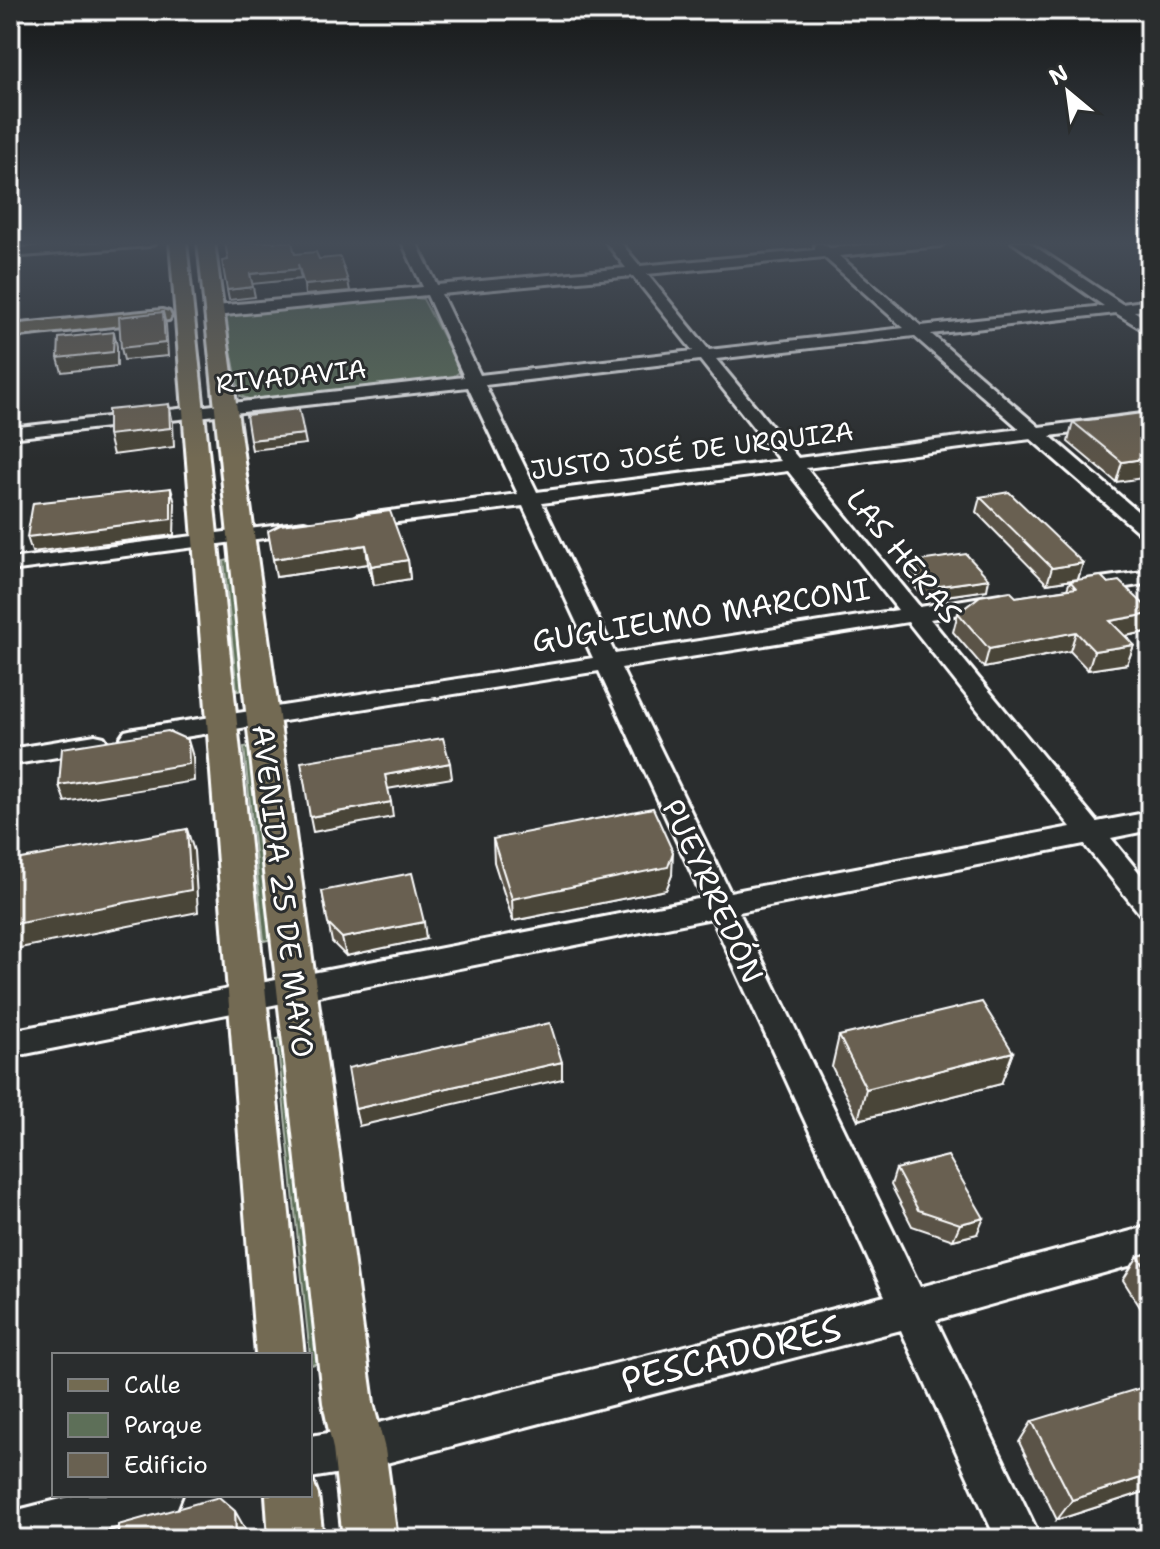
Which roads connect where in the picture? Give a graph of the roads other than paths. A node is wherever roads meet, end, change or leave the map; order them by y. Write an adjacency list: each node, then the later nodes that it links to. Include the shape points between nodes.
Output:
1 (182, 314): 10 (main road)
2 (185, 314): 15 (main road, AVENIDA 25 DE MAYO)
3 (215, 314): 14 (main road, AVENIDA 25 DE MAYO)
4 (443, 314): 13 (street, PUEYRREDÓN)
5 (672, 314): 12 (street, LAS HERAS)
6 (898, 314): 11 (street)
7 (1070, 314): 11 (street, RIVADAVIA)
8 (1127, 314): 9 (street)
9 (1150, 329)
10 (10, 331)
11 (917, 331): 12 (street, RIVADAVIA); 18 (street)
12 (704, 354): 13 (street, RIVADAVIA); 19 (street, LAS HERAS)
13 (473, 382): 14 (street, RIVADAVIA); 20 (street, PUEYRREDÓN)
14 (224, 410): 15 (street, RIVADAVIA); 24 (main road, AVENIDA 25 DE MAYO)
15 (195, 412): 17 (street, RIVADAVIA); 25 (main road, AVENIDA 25 DE MAYO)
16 (1150, 418): 18 (street, JUSTO JOSÉ DE URQUIZA)
17 (10, 433)
18 (1036, 433): 19 (street, JUSTO JOSÉ DE URQUIZA); 23 (street)
19 (793, 466): 20 (street, JUSTO JOSÉ DE URQUIZA); 30 (street, LAS HERAS)
20 (529, 499): 21 (street, JUSTO JOSÉ DE URQUIZA); 31 (street, PUEYRREDÓN)
21 (347, 523)
22 (316, 526): 24 (street)
23 (1150, 532)
24 (240, 536): 25 (street); 32 (main road, AVENIDA 25 DE MAYO)
25 (206, 540): 26 (street); 33 (main road, AVENIDA 25 DE MAYO)
26 (10, 565)
27 (1150, 577): 28 (street)
28 (1061, 591)
29 (1016, 598): 30 (street, GUGLIELMO MARCONI)
30 (912, 614): 31 (street, GUGLIELMO MARCONI); 36 (street, LAS HERAS)
31 (605, 663): 32 (street, GUGLIELMO MARCONI); 37 (street, PUEYRREDÓN)
32 (262, 718): 33 (street, GUGLIELMO MARCONI); 39 (main road, AVENIDA 25 DE MAYO)
33 (223, 723): 34 (street); 40 (main road, AVENIDA 25 DE MAYO)
34 (10, 757)
35 (1150, 821): 36 (street)
36 (1090, 833): 37 (street); 38 (street, LAS HERAS)
37 (720, 905): 39 (street); 43 (street, PUEYRREDÓN)
38 (1150, 906)
39 (295, 987): 40 (street); 45 (main road, AVENIDA 25 DE MAYO, via 348,1403)
40 (249, 997): 41 (street); 44 (main road, AVENIDA 25 DE MAYO)
41 (10, 1044)
42 (1150, 1243): 43 (street, PESCADORES)
43 (909, 1309): 45 (street, PESCADORES); 51 (street, PUEYRREDÓN)
44 (280, 1353)
45 (334, 1453): 50 (main road, AVENIDA 25 DE MAYO)
46 (153, 1497): 48 (street)
47 (292, 1497): 49 (main road)
48 (10, 1534)
49 (296, 1539)
50 (370, 1539)
51 (1019, 1539)

